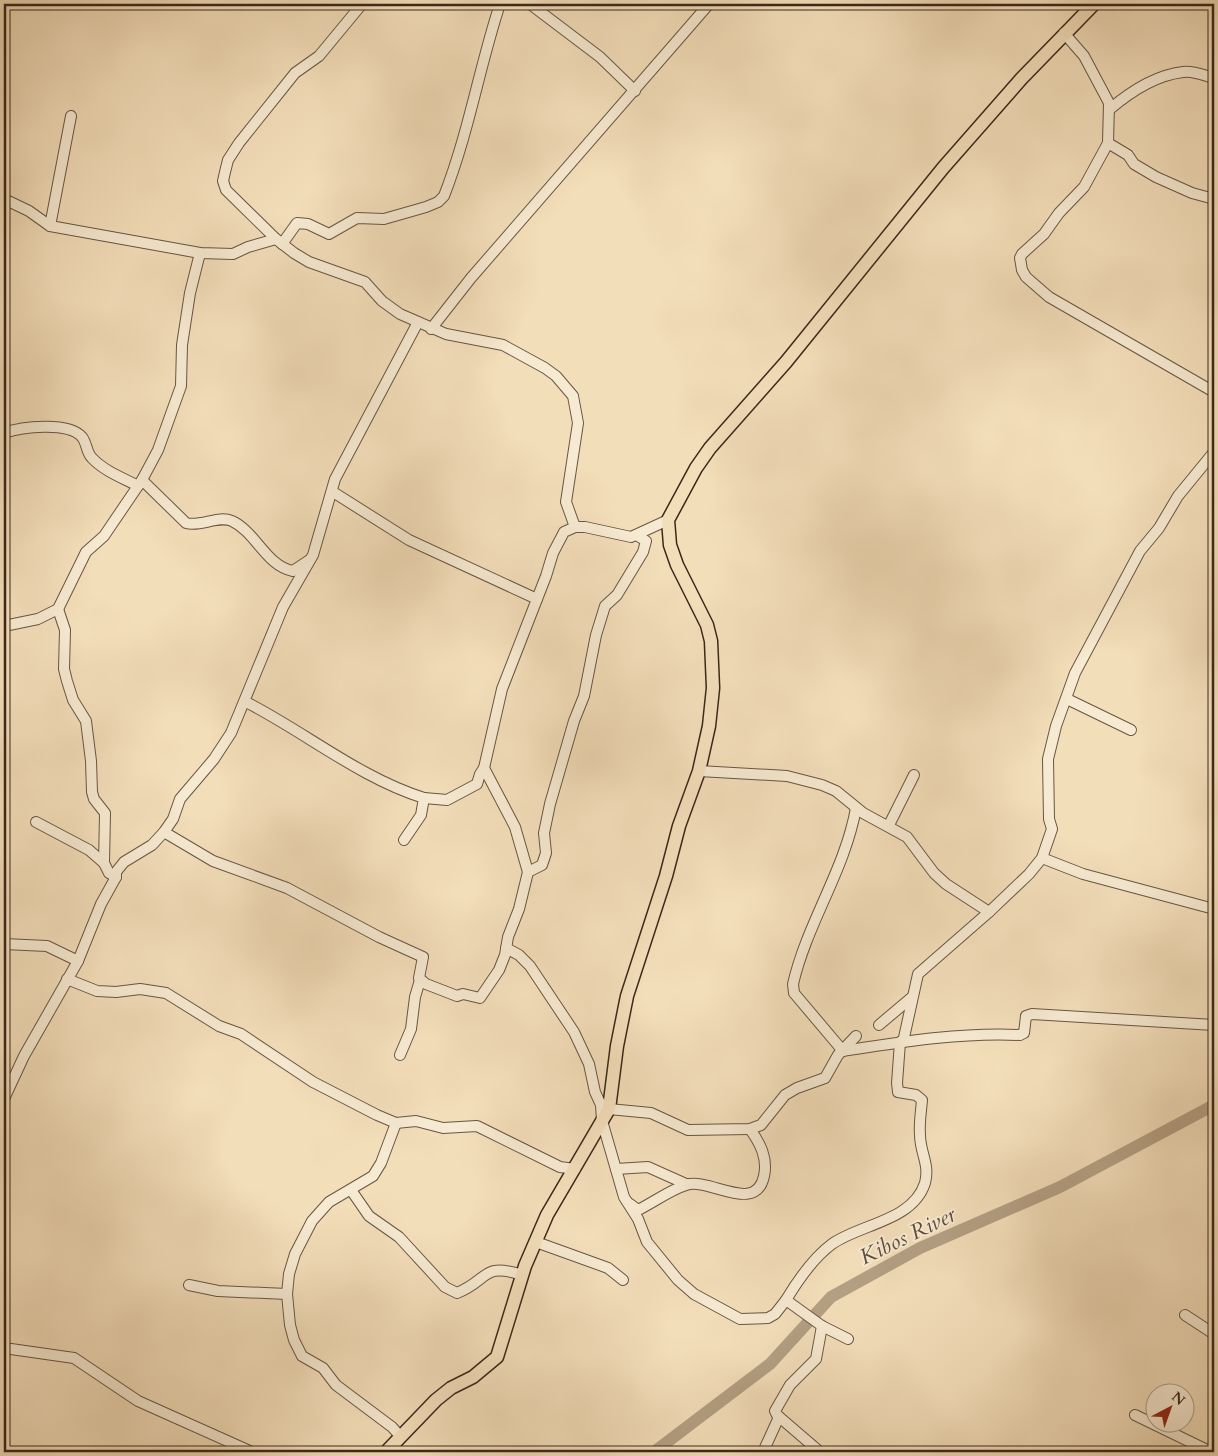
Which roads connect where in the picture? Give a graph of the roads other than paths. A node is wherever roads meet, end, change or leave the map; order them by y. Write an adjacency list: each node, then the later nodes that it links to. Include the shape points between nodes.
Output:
1 (362, 4): 15 (street, via 319,56 295,73 228,160 222,181 226,190)
2 (500, 4): 15 (street, via 469,126 444,196 426,207 384,219 357,218 329,234 308,224 296,223)
3 (530, 4): 8 (street, via 600,58)
4 (709, 4): 8 (street)
5 (1094, 4): 6 (main road)
6 (1064, 33): 9 (street, via 1084,56 1102,87); 24 (main road, via 943,168 786,362 710,448)
7 (1214, 78): 9 (street, via 1183,72 1153,80)
8 (635, 91): 18 (street)
9 (1110, 109): 11 (street)
10 (71, 116): 14 (street)
11 (1108, 143): 13 (street, via 1156,177 1192,194); 19 (street, via 1084,186 1044,234 1022,254 1022,270 1035,286 1056,302)
12 (4, 199): 14 (street, via 29,210)
13 (1214, 200)
14 (50, 226): 16 (street)
15 (279, 242): 16 (street, via 248,247 233,254); 17 (street, via 309,262 366,282 400,314)
16 (200, 253): 22 (street, via 183,336 181,386 158,450)
17 (418, 322): 18 (street); 23 (street, via 335,479)
18 (431, 328): 25 (street, via 503,345 545,368 569,390 576,403 578,423 566,502)
19 (1214, 392)
20 (4, 433): 22 (street, via 20,427 74,431 85,440 91,456 115,474)
21 (1214, 452): 31 (street, via 1140,551 1075,673)
22 (140, 483): 27 (street, via 186,523 224,519 233,522 287,570 298,568); 29 (street, via 104,536 86,552)
23 (333, 492): 27 (street); 28 (street, via 408,540)
24 (668, 520): 26 (street); 35 (main road, via 670,545 677,565 707,625 711,641 713,688)
25 (575, 527): 26 (street, via 621,537); 28 (street, via 568,529 560,538)
26 (638, 536): 45 (street, via 646,541 643,552 617,595 605,606 598,628 586,687 550,804 544,833 546,853 542,865)
27 (311, 559): 32 (street, via 283,607)
28 (537, 599): 34 (street, via 502,689)
29 (58, 610): 30 (street, via 38,619); 44 (street, via 65,630 66,682 87,728 92,792 105,813)
30 (4, 626)
31 (1067, 699): 33 (street); 43 (street, via 1048,759 1052,829)
32 (246, 702): 37 (street, via 404,792); 41 (street, via 224,745 180,800 173,820)
33 (1131, 730)
34 (484, 768): 37 (street, via 478,784 448,800); 45 (street, via 515,827)
35 (699, 771): 38 (street, via 802,779 836,791); 62 (main road, via 627,996)
36 (914, 774): 40 (street)
37 (424, 798): 42 (street, via 421,815)
38 (856, 808): 40 (street); 59 (street, via 851,835 824,894 793,984 794,993)
39 (36, 822): 44 (street, via 89,850)
40 (888, 825): 48 (street, via 907,837 923,861 946,884)
41 (164, 832): 46 (street, via 152,845 124,862); 53 (street, via 213,861 287,888 423,957)
42 (404, 840)
43 (1042, 858): 47 (street, via 1082,874); 48 (street)
44 (104, 864): 46 (street)
45 (528, 872): 50 (street)
46 (116, 877): 51 (street, via 101,904)
47 (1214, 909)
48 (989, 912): 54 (street, via 921,970)
49 (4, 944): 51 (street, via 47,946)
50 (506, 948): 53 (street, via 499,970 480,998 463,994 457,996); 63 (street, via 520,955 530,966 574,1032 589,1064 601,1105)
51 (78, 961): 52 (street)
52 (67, 979): 61 (street); 64 (street, via 97,991 140,989 166,993 219,1026 241,1034 314,1082)
53 (420, 980): 60 (street, via 411,1029)
54 (911, 998): 55 (street); 58 (street)
55 (879, 1025)
56 (1214, 1025): 58 (street, via 1032,1014 1026,1016 1024,1033 1020,1035 960,1036)
57 (856, 1036): 59 (street)
58 (902, 1042): 59 (street); 76 (street, via 896,1083 898,1092 916,1095 922,1100 921,1149 928,1167 924,1184 910,1205 833,1244 822,1253 796,1284)
59 (843, 1051): 65 (street, via 825,1078 785,1095 761,1125)
60 (400, 1055)
61 (4, 1099)
62 (609, 1109): 63 (main road); 65 (street, via 651,1113 688,1130)
63 (602, 1121): 66 (main road); 67 (street)
64 (396, 1123): 66 (street, via 416,1121 448,1128 477,1126 560,1167); 69 (street, via 374,1176)
65 (750, 1129): 68 (street, via 764,1154 764,1176 758,1188 738,1194 700,1183)
66 (575, 1169): 71 (main road, via 547,1215)
67 (616, 1169): 68 (street, via 648,1167); 70 (street)
68 (686, 1184): 70 (street, via 638,1210)
69 (351, 1190): 72 (street, via 369,1216 399,1237 445,1287 457,1293 493,1270 506,1270); 75 (street, via 329,1202 312,1221 295,1254)
70 (626, 1202): 76 (street, via 638,1219 647,1242 694,1294 740,1319 768,1318)
71 (536, 1242): 72 (main road); 73 (street, via 608,1268)
72 (522, 1276): 84 (main road, via 496,1357 436,1400)
73 (623, 1280)
74 (190, 1285): 75 (street, via 218,1291)
75 (287, 1294): 84 (street, via 290,1325 302,1356 323,1368 336,1385)
76 (790, 1303): 78 (street)
77 (1185, 1314): 79 (street)
78 (820, 1324): 80 (street); 83 (street, via 816,1360 783,1396 776,1411)
79 (1214, 1334)
80 (848, 1339)
81 (4, 1348): 85 (street, via 74,1358 138,1401)
82 (1135, 1415): 89 (street)
83 (779, 1417): 87 (street); 88 (street)
84 (401, 1437): 86 (main road)
85 (252, 1452)
86 (386, 1452)
87 (763, 1452)
88 (820, 1452)
89 (1210, 1452)

